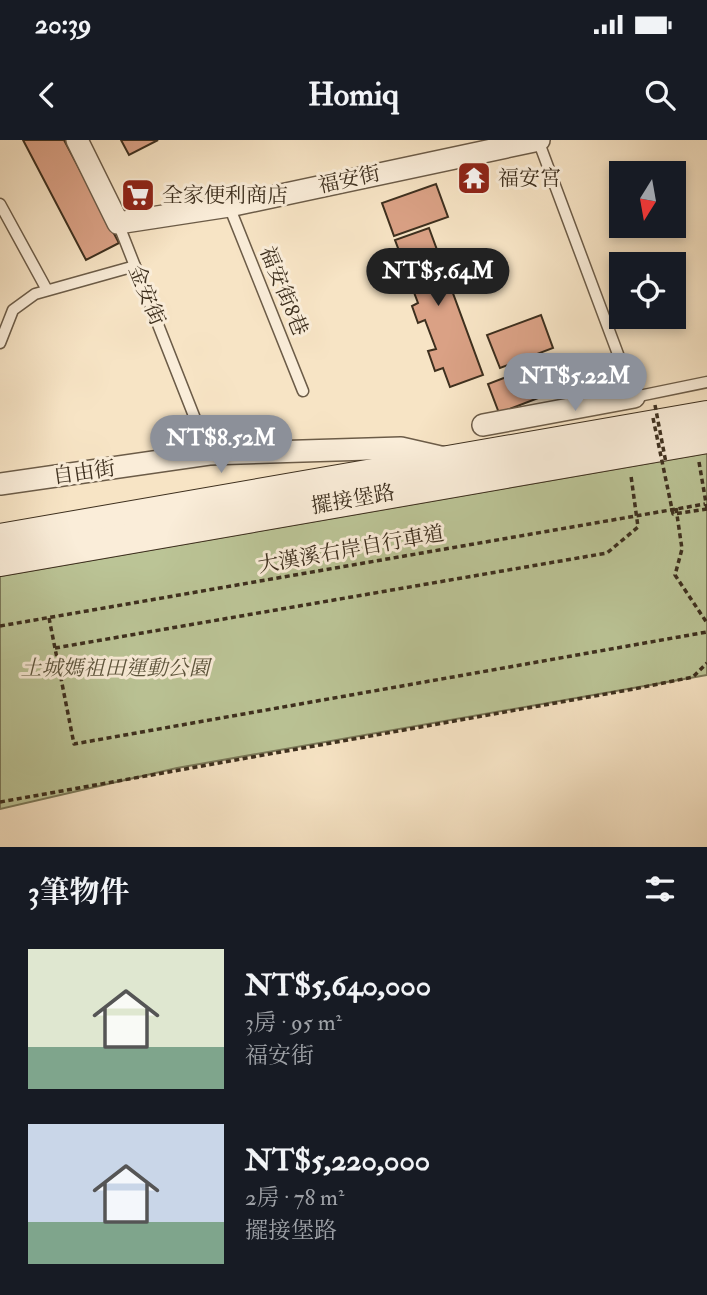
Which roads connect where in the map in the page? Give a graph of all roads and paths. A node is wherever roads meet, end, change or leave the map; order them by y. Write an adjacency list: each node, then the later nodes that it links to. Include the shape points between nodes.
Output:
1 (77, 140): 6 (street, 金安街)
2 (539, 140): 3 (street, 福安街); 12 (lane)
3 (460, 147): 5 (street, 福安街)
4 (0, 204): 8 (lane)
5 (229, 206): 6 (street, 福安街); 11 (lane, 福安街8巷)
6 (118, 223): 7 (lane, 金安街)
7 (135, 266): 8 (lane); 18 (lane, 金安街)
8 (47, 290): 9 (lane, via 13,310)
9 (0, 343)
10 (707, 382): 12 (lane)
11 (303, 391)
12 (634, 397): 16 (street)
13 (655, 405): 20 (path, bridge)
14 (707, 416): 19 (street, 擺接堡路)
15 (653, 418): 23 (path, bridge, via 673,514)
16 (482, 425)
17 (703, 448): 23 (path); 27 (street, 擺接堡路)
18 (209, 454): 19 (street, 自由街, via 401,447); 22 (street, 自由街)
19 (451, 460): 26 (street, 擺接堡路)
20 (666, 463)
21 (629, 469): 25 (path)
22 (0, 484)
23 (707, 507): 24 (path, 大漢溪右岸自行車道)
24 (676, 508): 25 (path, 大漢溪右岸自行車道); 29 (path, via 682,549 675,575)
25 (637, 515): 28 (path, 大漢溪右岸自行車道); 32 (path, via 638,527 607,554)
26 (0, 539)
27 (0, 561)
28 (49, 618): 30 (path, 大漢溪右岸自行車道); 32 (path)
29 (707, 623)
30 (0, 626)
31 (707, 632): 32 (path, via 74,744)
32 (55, 648)
33 (707, 663): 34 (path, via 693,677 646,687)
34 (0, 802)

